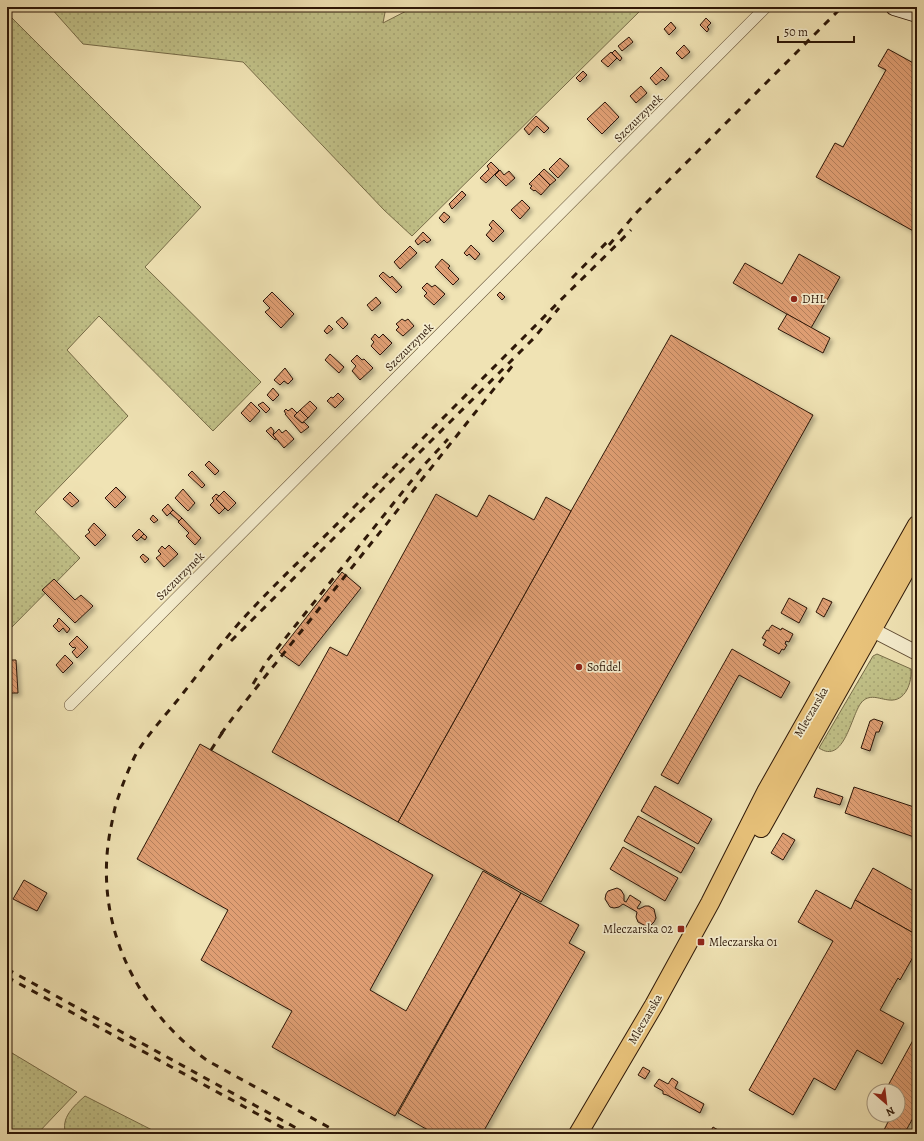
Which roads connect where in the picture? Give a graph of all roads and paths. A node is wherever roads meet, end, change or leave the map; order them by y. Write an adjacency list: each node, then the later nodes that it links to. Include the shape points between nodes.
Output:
1 (766, 7): 8 (street, Szczurzynek)
2 (894, 7): 3 (main road)
3 (917, 14)
4 (917, 525): 6 (main road, Mleczarska)
5 (917, 550): 6 (main road, Mleczarska)
6 (866, 627): 7 (street); 9 (main road, Mleczarska, via 766,792 710,903 654,1005)
7 (917, 653)
8 (70, 705)
9 (578, 1134)

